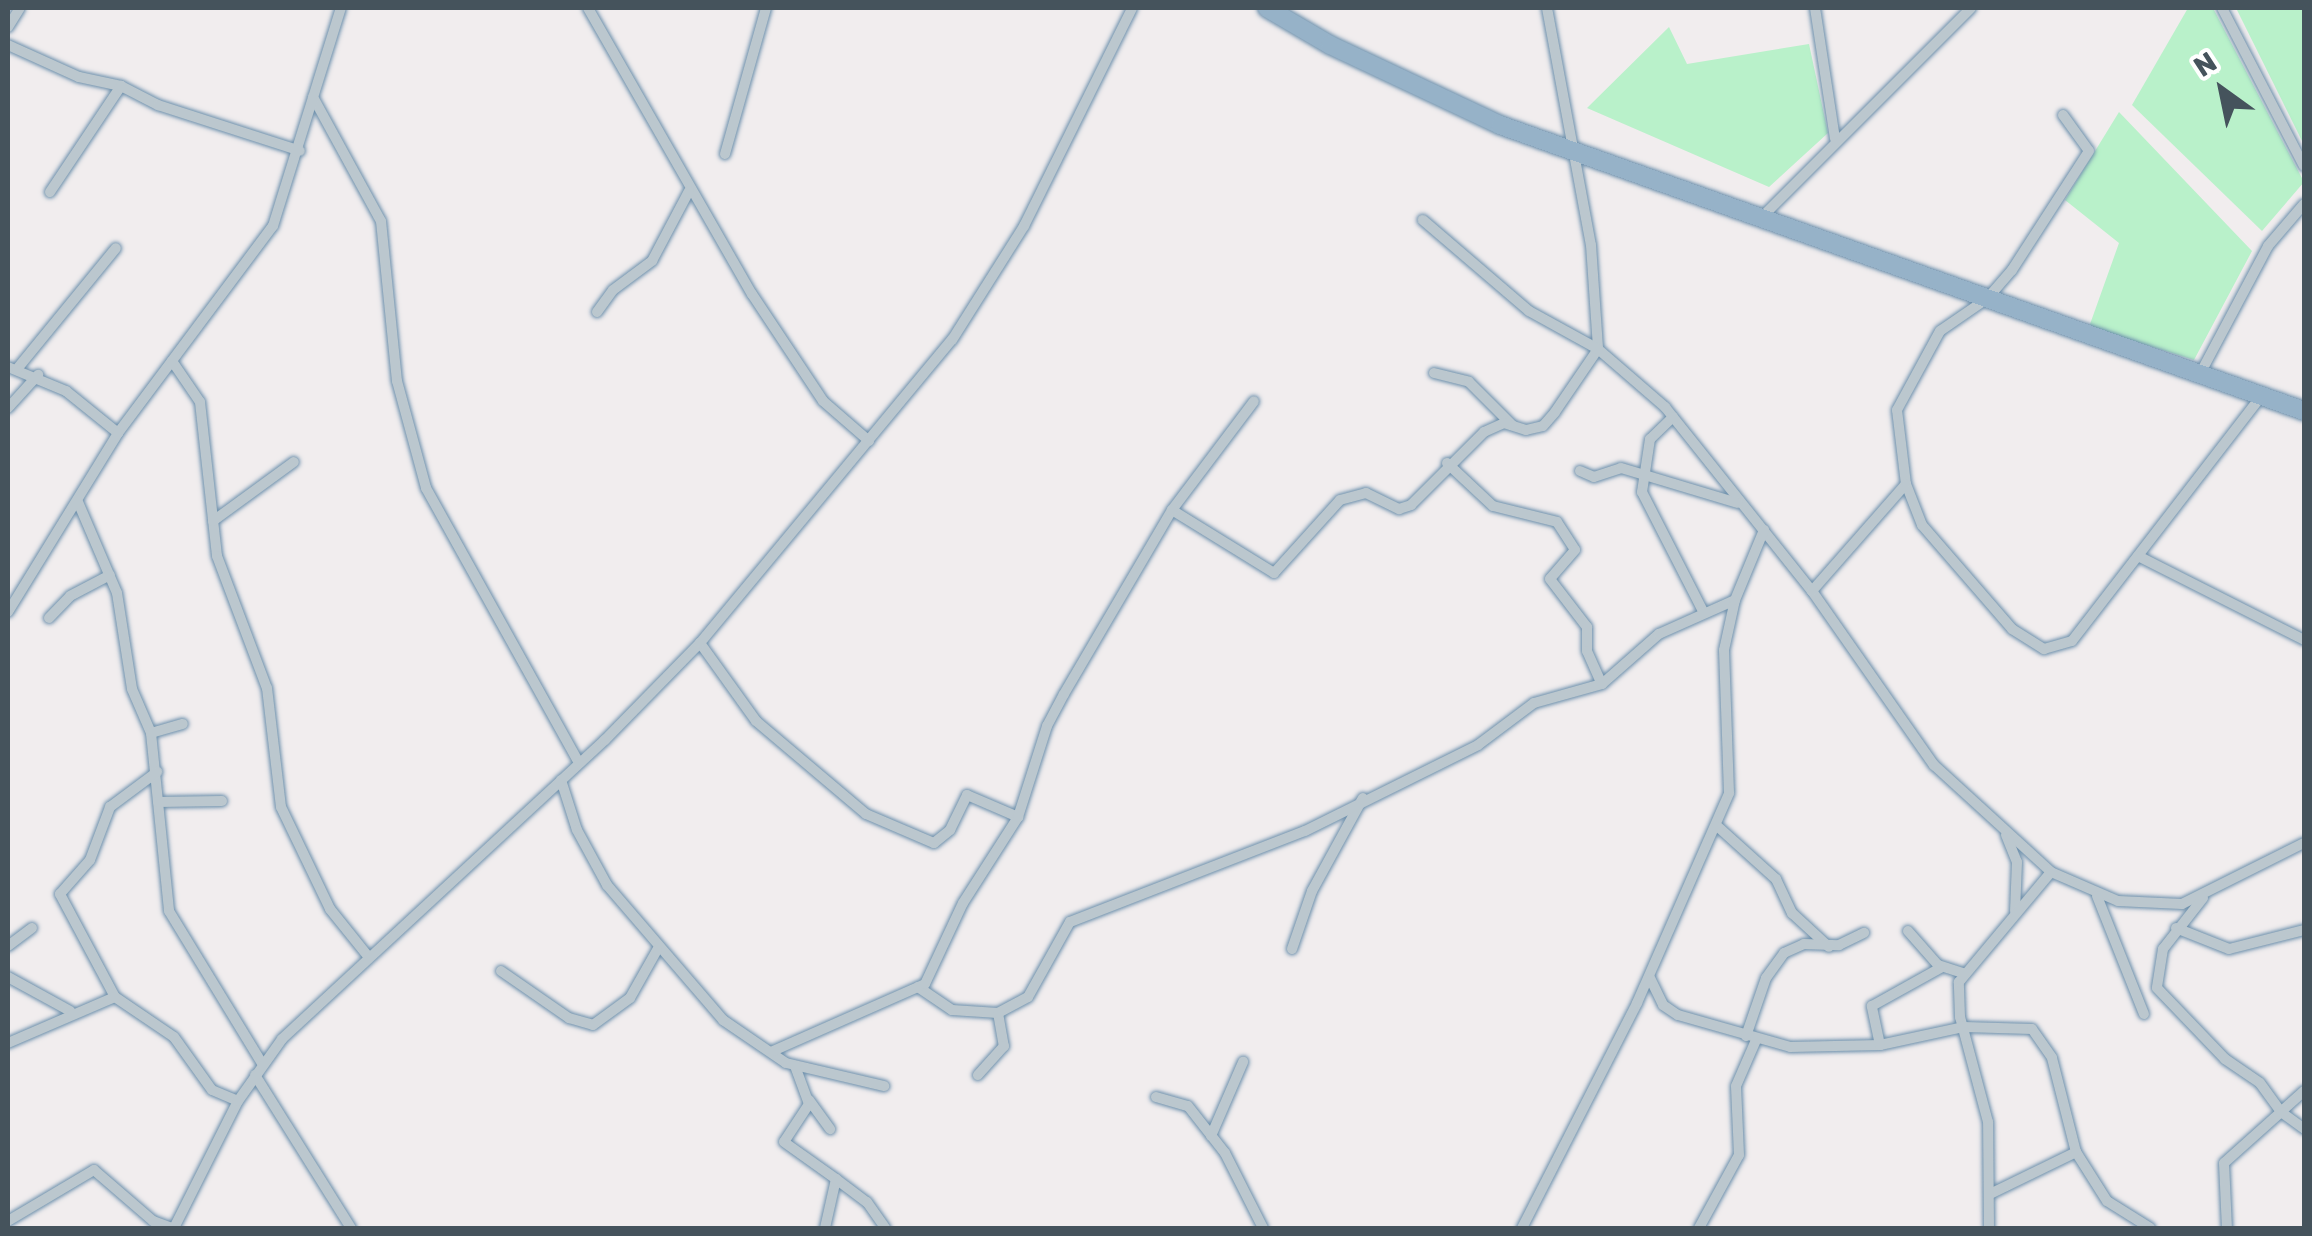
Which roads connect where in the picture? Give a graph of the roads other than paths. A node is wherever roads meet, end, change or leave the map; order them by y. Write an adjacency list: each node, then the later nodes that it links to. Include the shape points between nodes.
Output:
1 (20, 8): 11 (street)
2 (340, 8): 14 (street)
3 (588, 8): 21 (street)
4 (766, 8): 19 (street)
5 (1132, 8): 42 (street, via 1016,240 952,340)
6 (1267, 8): 18 (highway, via 1430,94)
7 (1547, 8): 18 (street)
8 (1815, 8): 16 (street)
9 (1971, 8): 16 (street)
10 (2222, 8): 20 (street)
11 (8, 27)
12 (8, 46): 13 (street, via 79,77)
13 (121, 86): 17 (street, via 158,105); 22 (street)
14 (313, 98): 17 (street); 65 (street, via 381,221 397,382 426,488)
15 (2062, 115): 27 (street, via 2089,152)
16 (1835, 138): 24 (street)
17 (300, 151): 30 (street, via 273,226)
18 (1574, 153): 24 (highway); 29 (street, via 1599,302)
19 (725, 154)
20 (2304, 166)
21 (688, 191): 28 (street, via 652,260 612,290); 42 (street, via 823,401)
22 (50, 192)
23 (2304, 204): 33 (street, via 2268,246)
24 (1761, 218): 27 (highway)
25 (1423, 220): 29 (street, via 1529,310)
26 (116, 248): 31 (street)
27 (1988, 298): 33 (highway); 47 (street, via 1940,331 1903,397 1898,410)
28 (597, 312)
29 (1598, 349): 39 (street); 40 (street, via 1543,426)
30 (172, 362): 41 (street); 51 (street, via 200,402)
31 (12, 368): 34 (street)
32 (1434, 373): 40 (street, via 1469,382)
33 (2200, 374): 35 (highway)
34 (38, 376): 37 (street); 41 (street)
35 (2262, 395): 38 (highway); 53 (street)
36 (1254, 402): 50 (street)
37 (8, 408)
38 (2304, 411)
39 (1672, 417): 46 (street, via 1650,439); 49 (street)
40 (1512, 425): 44 (street, via 1496,425)
41 (118, 434): 48 (street)
42 (869, 442): 61 (street)
43 (294, 462): 51 (street)
44 (1448, 463): 50 (street, via 1411,505 1399,509 1366,493 1340,500 1274,573); 62 (street, via 1493,506 1557,522 1575,550 1550,579 1587,628 1587,652)
45 (1580, 471): 46 (street, via 1594,477 1622,468)
46 (1646, 473): 49 (street); 57 (street, via 1642,492)
47 (1906, 484): 53 (street, via 1922,525 1962,577 2012,629 2044,649 2072,641); 55 (street)
48 (78, 502): 54 (street); 58 (street)
49 (1739, 504): 52 (street)
50 (1172, 510): 71 (street, via 1046,726)
51 (212, 521): 88 (street, via 218,556 266,688 281,807 330,909)
52 (1764, 530): 55 (street); 56 (street)
53 (2138, 556): 60 (street)
54 (110, 575): 59 (street, via 70,596); 64 (street, via 132,689)
55 (1812, 591): 73 (street, via 1922,750)
56 (1735, 600): 57 (street); 72 (street, via 1724,650 1729,793)
57 (1703, 611): 62 (street, via 1659,634)
58 (8, 612)
59 (49, 618)
60 (2304, 640)
61 (700, 643): 65 (street); 71 (street, via 756,721 866,814 934,843 950,830 967,795)
62 (1602, 684): 68 (street, via 1534,703 1478,745)
63 (184, 724): 64 (street)
64 (152, 733): 66 (street)
65 (579, 764): 67 (street)
66 (157, 772): 70 (street); 95 (street, via 110,807 90,860 60,894)
67 (561, 780): 87 (street, via 588,854); 88 (street)
68 (1363, 797): 86 (street, via 1312,891); 97 (street, via 1305,831 1070,922 1028,997)
69 (222, 800): 70 (street)
70 (158, 802): 105 (street, via 170,911)
71 (1018, 816): 94 (street)
72 (1716, 825): 85 (street, via 1776,879 1792,914); 92 (street)
73 (2001, 825): 75 (street); 78 (street, via 2017,862)
74 (2304, 843): 77 (street)
75 (2051, 872): 76 (street); 78 (street)
76 (2096, 895): 77 (street, via 2161,906); 98 (street)
77 (2204, 897): 80 (street)
78 (2015, 912): 91 (street)
79 (32, 928): 84 (street)
80 (2176, 928): 81 (street, via 2229,950); 114 (street, via 2157,970 2157,988 2225,1059 2260,1083)
81 (2304, 930)
82 (1908, 931): 89 (street)
83 (1864, 934): 85 (street)
84 (8, 946)
85 (1830, 947): 100 (street, via 1804,944 1784,953 1766,978)
86 (1292, 949)
87 (657, 950): 90 (street, via 630,998 592,1026 569,1018); 103 (street, via 723,1020)
88 (368, 956): 105 (street)
89 (1942, 968): 91 (street); 102 (street, via 1872,1006)
90 (501, 971)
91 (1963, 973): 99 (street, via 1958,992)
92 (1650, 976): 100 (street, via 1670,1010); 128 (street)
93 (8, 977): 96 (street)
94 (918, 987): 97 (street, via 952,1010); 103 (street)
95 (115, 997): 96 (street); 113 (street, via 174,1037 212,1090)
96 (70, 1012): 101 (street)
97 (998, 1012): 107 (street, via 1004,1046)
98 (2144, 1014)
99 (1964, 1027): 102 (street); 118 (street, via 2010,1026 2042,1036); 120 (street, via 1984,1088)
100 (1752, 1037): 102 (street, via 1808,1049); 129 (street, via 1736,1086 1739,1155)
101 (8, 1043)
102 (1880, 1045)
103 (773, 1050): 106 (street)
104 (1243, 1062): 117 (street)
105 (263, 1065): 108 (street)
106 (796, 1066): 109 (street); 112 (street)
107 (978, 1074)
108 (255, 1075): 113 (street); 124 (street)
109 (884, 1086)
110 (2304, 1091): 114 (street)
111 (1156, 1098): 117 (street, via 1182,1100)
112 (808, 1099): 115 (street); 119 (street, via 784,1142)
113 (238, 1101): 123 (street)
114 (2281, 1112): 116 (street); 133 (street, via 2224,1163)
115 (830, 1129)
116 (2304, 1129)
117 (1211, 1136): 127 (street)
118 (2076, 1152): 120 (street); 132 (street, via 2107,1201)
119 (836, 1180): 125 (street); 126 (street, via 860,1196)
120 (1990, 1194): 121 (street)
121 (1989, 1212): 130 (street); 131 (street)
122 (8, 1221): 123 (street, via 94,1170 153,1221)
123 (173, 1228)
124 (351, 1228)
125 (825, 1228)
126 (885, 1228)
127 (1263, 1228)
128 (1522, 1228)
129 (1699, 1228)
130 (1979, 1228)
131 (1988, 1228)
132 (2150, 1228)
133 (2227, 1228)

